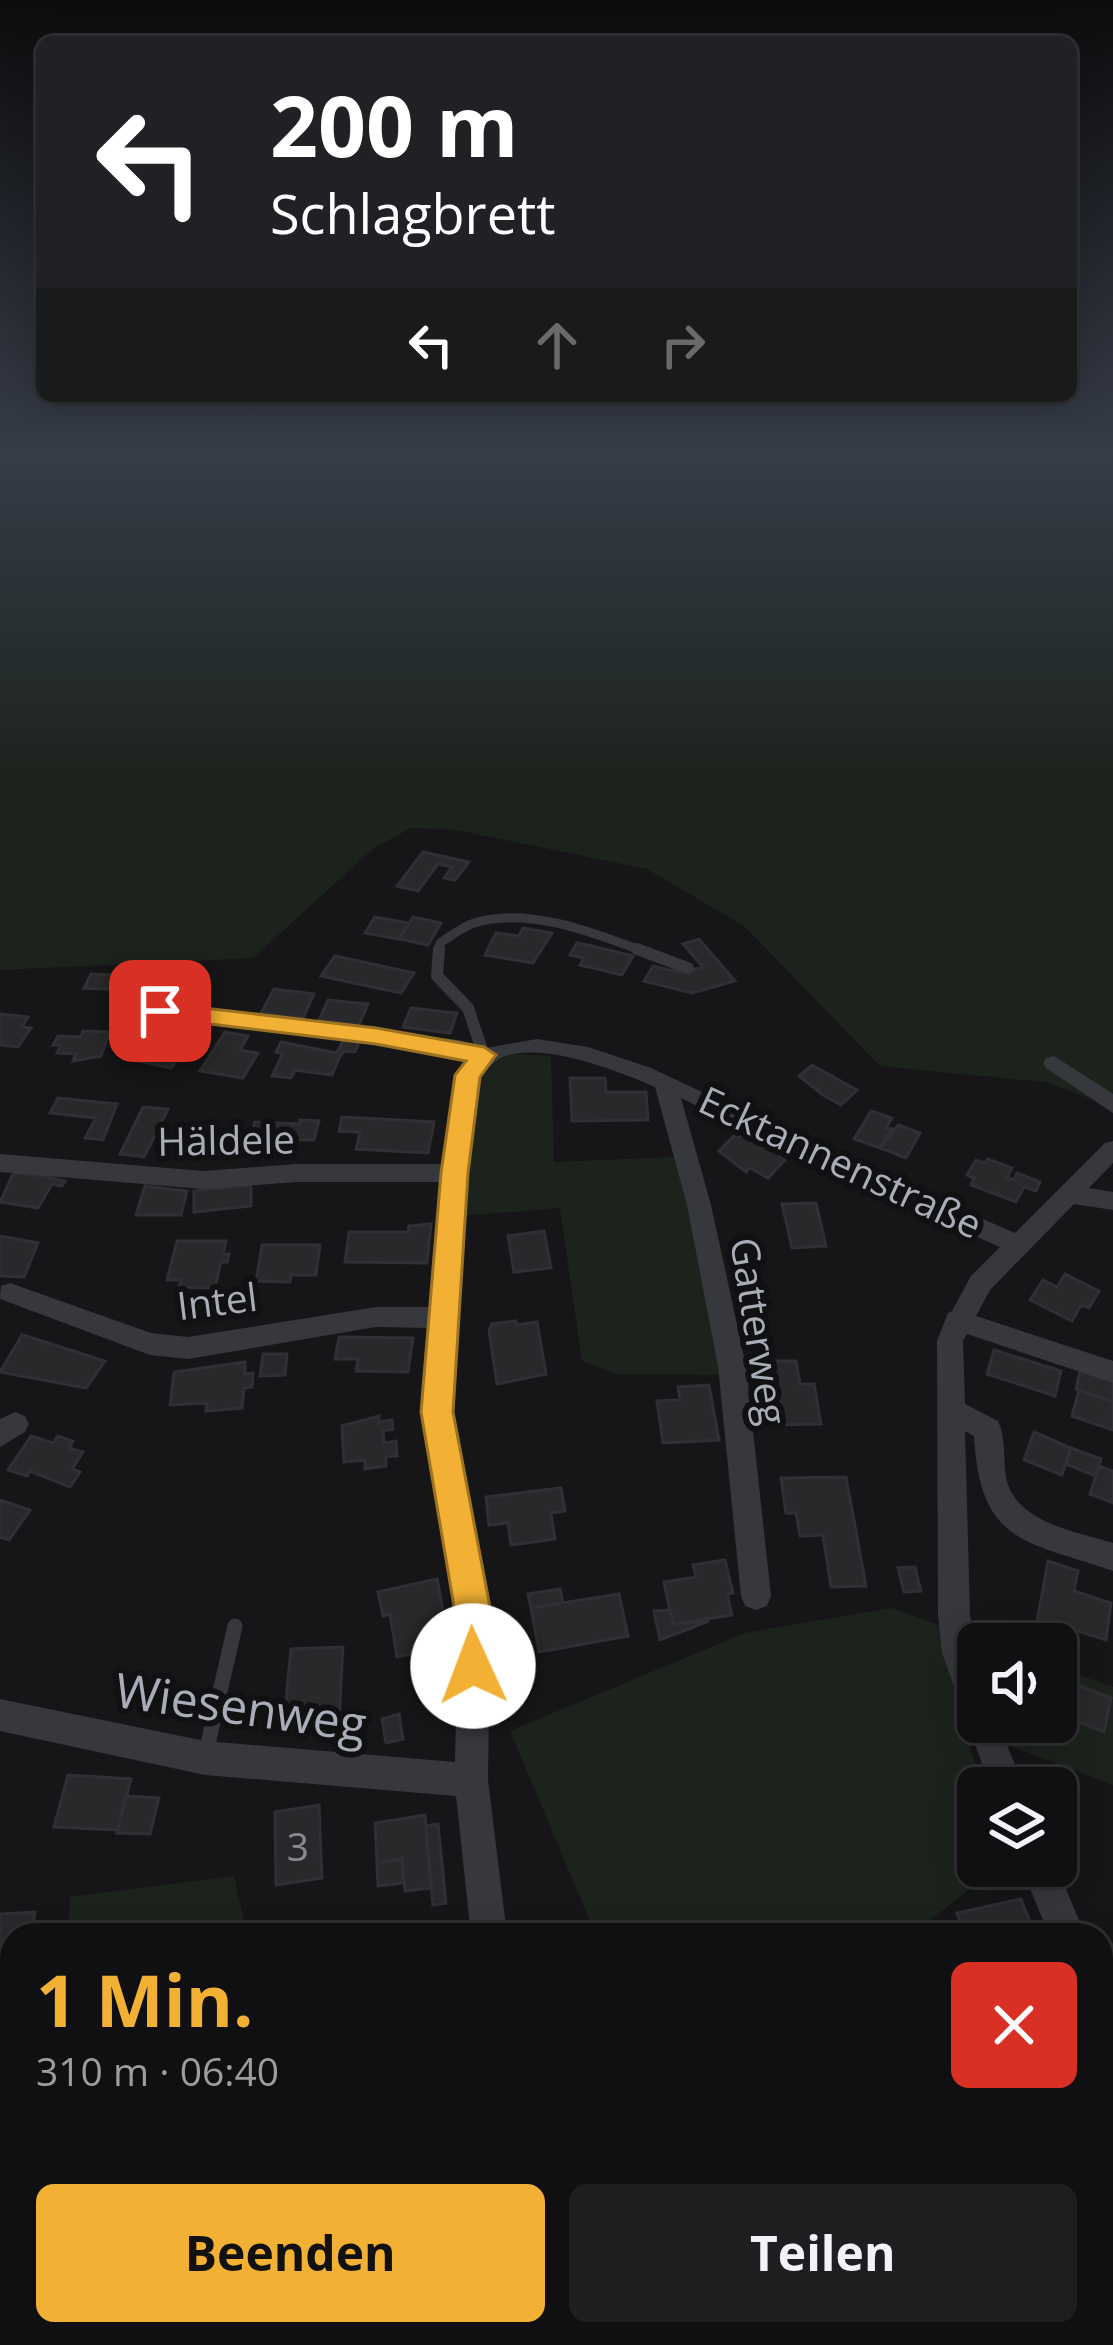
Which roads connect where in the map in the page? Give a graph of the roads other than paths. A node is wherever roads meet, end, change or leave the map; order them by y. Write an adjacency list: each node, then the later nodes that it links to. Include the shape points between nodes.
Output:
1 (688, 968): 3 (lane, via 525,920 472,924 440,943 435,973 465,1004)
2 (121, 1008): 3 (street, Ecktannenstraße)
3 (484, 1055): 5 (street, Ecktannenstraße, via 537,1047); 9 (street, via 468,1075)
4 (1054, 1063): 6 (street)
5 (665, 1082): 12 (street, Ecktannenstraße); 19 (street, Gatterweg, via 732,1366)
6 (1113, 1105)
7 (1113, 1149): 10 (street, Ecktannenstraße)
8 (0, 1163): 9 (street, Häldele, via 202,1180)
9 (454, 1173): 14 (street)
10 (1070, 1194): 11 (street); 12 (street, Ecktannenstraße)
11 (1113, 1201)
12 (1016, 1245): 15 (street, Ecktannenstraße)
13 (10, 1293): 14 (street, Intel, via 150,1344 188,1348 376,1316)
14 (442, 1318): 24 (street, via 437,1412 474,1618)
15 (957, 1321): 16 (street); 17 (street, Ecktannenstraße)
16 (1113, 1372)
17 (948, 1409): 18 (street, via 988,1429 993,1484 1009,1515); 21 (street, Ecktannenstraße)
18 (1113, 1556)
19 (756, 1596)
20 (235, 1626): 23 (lane)
21 (957, 1638)
22 (0, 1715): 23 (street, Wiesenweg)
23 (205, 1758): 24 (street, Wiesenweg)
24 (472, 1780): 26 (street)
25 (1048, 1887): 27 (street)
26 (488, 1923)
27 (1062, 1923)

